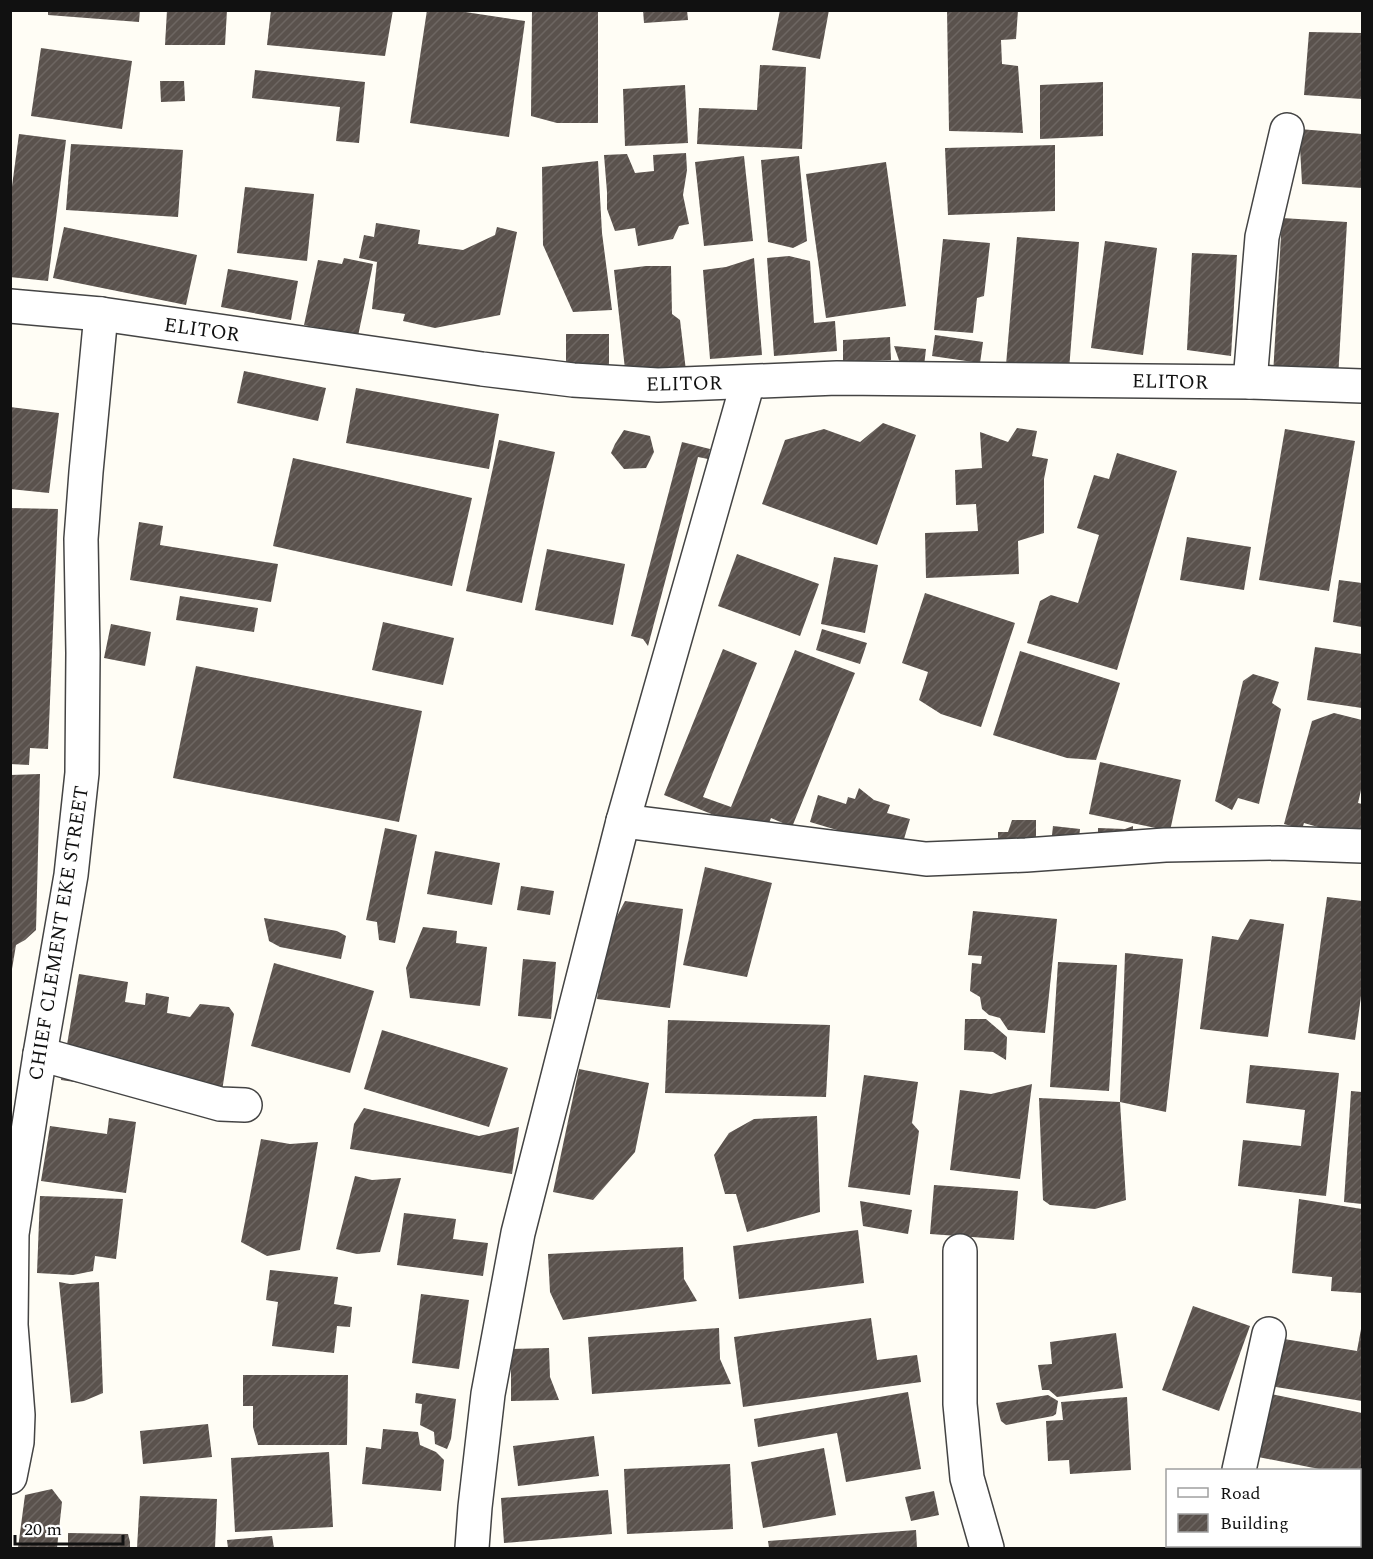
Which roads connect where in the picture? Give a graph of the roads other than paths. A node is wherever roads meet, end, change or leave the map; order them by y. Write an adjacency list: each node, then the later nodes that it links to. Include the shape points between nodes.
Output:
1 (1287, 130): 5 (street, via 1262,237)
2 (10, 306): 3 (street, ELITOR)
3 (101, 314): 4 (street, ELITOR, via 573,380 658,385); 9 (street, CHIEF CLEMENT EKE STREET, via 81,539 82,773 71,875)
4 (748, 382): 5 (street, ELITOR, via 837,378); 7 (street)
5 (1250, 382): 6 (street, ELITOR)
6 (1362, 386)
7 (622, 821): 8 (street, via 926,859 1165,845); 15 (street, via 518,1233 488,1394)
8 (1362, 846)
9 (40, 1054): 10 (street, via 220,1104); 14 (street, CHIEF CLEMENT EKE STREET, via 12,1234 11,1325 18,1415)
10 (245, 1105)
11 (960, 1251): 16 (street, via 960,1404 967,1478)
12 (1269, 1334): 13 (street)
13 (1239, 1469)
14 (10, 1477)
15 (472, 1548)
16 (987, 1548)

